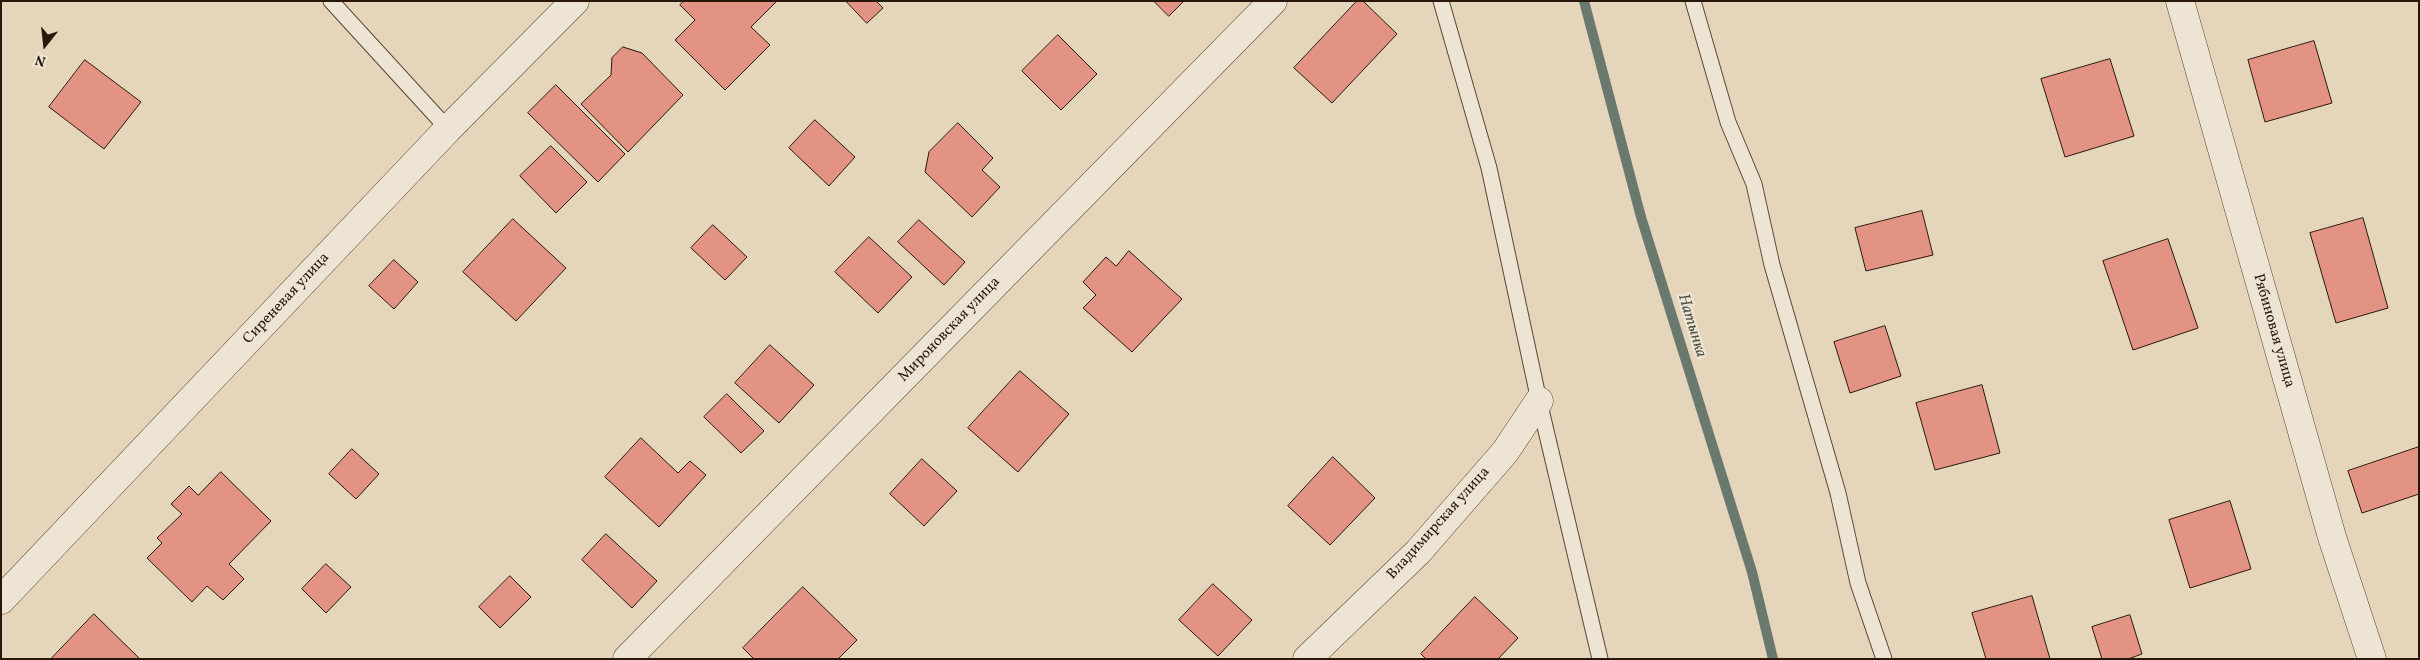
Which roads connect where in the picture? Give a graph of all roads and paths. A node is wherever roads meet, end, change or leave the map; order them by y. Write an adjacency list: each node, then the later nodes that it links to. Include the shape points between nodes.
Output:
1 (331, 1): 7 (lane)
2 (575, 1): 7 (street, Сиреневая улица)
3 (1273, 1): 10 (street, Мироновская улица)
4 (1441, 1): 8 (lane, via 1489,168)
5 (1694, 1): 13 (lane, via 1728,122 1754,184 1772,265 1838,493 1858,583)
6 (2180, 1): 14 (street, Рябиновая улица, via 2329,528)
7 (448, 129): 9 (street, Сиреневая улица)
8 (1539, 401): 11 (street, Владимирская улица, via 1505,452 1418,552); 12 (lane)
9 (1, 600)
10 (627, 659)
11 (1307, 659)
12 (1600, 659)
13 (1884, 659)
14 (2372, 659)

